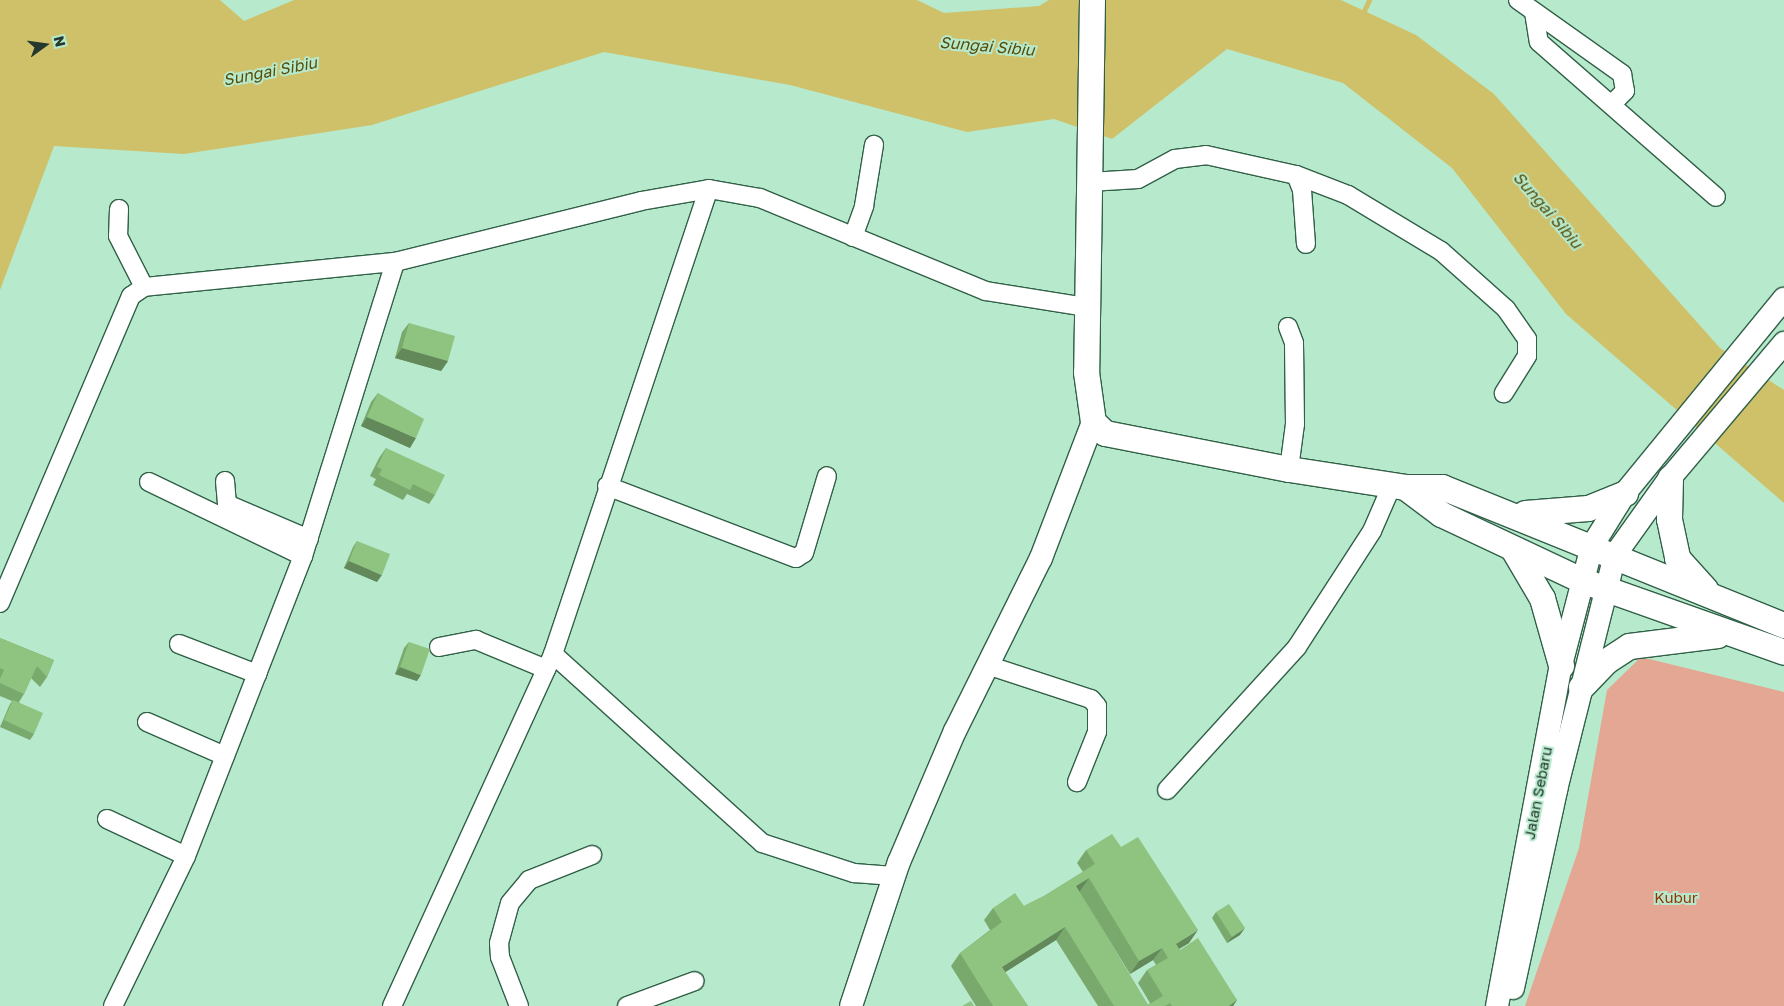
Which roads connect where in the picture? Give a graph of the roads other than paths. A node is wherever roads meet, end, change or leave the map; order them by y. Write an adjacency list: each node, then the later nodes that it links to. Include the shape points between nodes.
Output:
1 (1092, 0): 9 (main road)
2 (1518, 0): 3 (street)
3 (1534, 12): 4 (street); 5 (street, via 1534,33)
4 (1570, 34): 5 (street); 6 (street, via 1622,74 1625,90)
5 (1556, 55): 6 (street)
6 (1612, 104): 11 (street)
7 (874, 145): 13 (street, via 864,206)
8 (1296, 175): 9 (street, via 1188,155 1138,179); 14 (street, via 1302,190); 21 (street, via 1348,195 1441,251 1506,309 1527,339 1527,356)
9 (1090, 182): 18 (main road)
10 (709, 190): 13 (street, via 760,198); 15 (street, via 641,201); 28 (street)
11 (1716, 197)
12 (119, 209): 16 (street, via 118,236)
13 (853, 237): 18 (street, via 986,291)
14 (1306, 244)
15 (395, 262): 16 (street); 32 (street)
16 (144, 287): 40 (street, via 131,296)
17 (1784, 299): 30 (street, Jalan Sebaru)
18 (1086, 307): 22 (main road, via 1086,372)
19 (1288, 327): 23 (street, via 1294,337 1295,424)
20 (1783, 345): 25 (street, Jalan Sebaru)
21 (1504, 393)
22 (1093, 422): 23 (main road, via 1105,433); 48 (street, via 1041,558)
23 (1289, 469): 29 (main road)
24 (827, 476): 28 (street, via 804,553 796,558)
25 (1670, 478): 36 (street, Jalan Sebaru); 39 (main road, via 1669,519 1677,558)
26 (225, 481): 32 (street, via 227,504)
27 (149, 482): 35 (street)
28 (607, 486): 46 (street)
29 (1399, 486): 31 (main road, via 1442,487); 34 (main road, via 1441,514); 54 (street, via 1293,653)
30 (1625, 493): 31 (main road, via 1560,514); 33 (street, Jalan Sebaru)
31 (1513, 513): 33 (main road)
32 (309, 539): 35 (street)
33 (1592, 546): 36 (main road); 37 (street, Jalan Sebaru)
34 (1513, 548): 37 (main road); 47 (main road, via 1542,598)
35 (303, 556): 49 (street)
36 (1615, 556): 38 (street, Jalan Sebaru); 39 (main road)
37 (1581, 580): 38 (main road); 47 (street, Jalan Sebaru)
38 (1605, 591): 42 (main road); 50 (street, Jalan Sebaru)
39 (1709, 594): 41 (main road)
40 (0, 603)
41 (1784, 625)
42 (1729, 634): 45 (main road); 50 (main road, via 1629,646 1606,660)
43 (179, 644): 49 (street)
44 (439, 647): 46 (street, via 476,640)
45 (1784, 652)
46 (549, 662): 58 (street, via 762,843 845,871); 61 (street)
47 (1561, 665): 65 (street, Jalan Sebaru)
48 (990, 666): 53 (street, via 1091,699 1097,706 1097,732); 58 (street, via 955,731)
49 (257, 674): 52 (street)
50 (1581, 687): 66 (street, Jalan Sebaru)
51 (147, 722): 52 (street)
52 (225, 756): 57 (street)
53 (1077, 782)
54 (1167, 790)
55 (107, 819): 57 (street)
56 (592, 855): 62 (street, via 528,880 510,903 499,943 500,957)
57 (186, 856): 60 (street)
58 (894, 876): 64 (street)
59 (695, 981): 63 (street)
60 (113, 1006)
61 (392, 1006)
62 (520, 1006)
63 (627, 1006)
64 (851, 1006)
65 (1497, 1006)
66 (1509, 1006)

